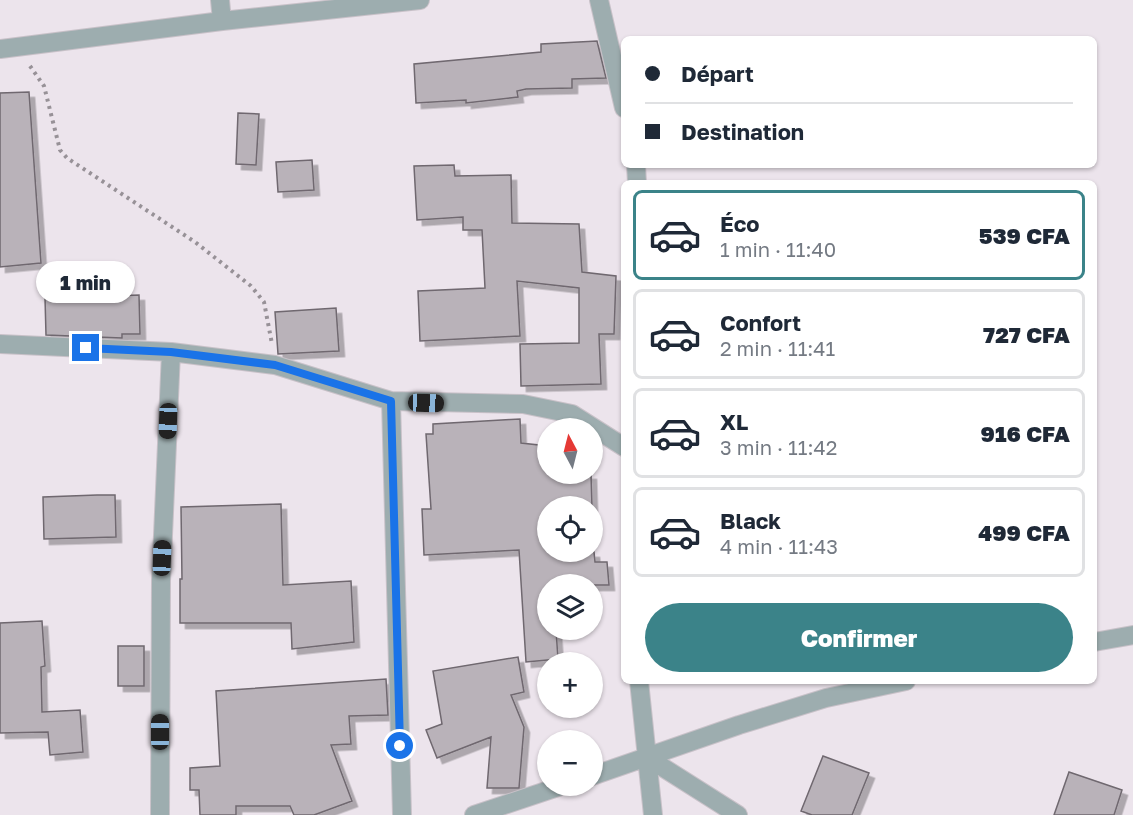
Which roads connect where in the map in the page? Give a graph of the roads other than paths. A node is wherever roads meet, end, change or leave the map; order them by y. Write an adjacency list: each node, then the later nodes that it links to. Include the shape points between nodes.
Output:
1 (220, 0): 4 (street)
2 (420, 0): 4 (street)
3 (599, 0): 6 (street)
4 (222, 21): 5 (street)
5 (8, 49)
6 (621, 95)
7 (0, 344): 8 (street)
8 (171, 352): 9 (street, via 275,365); 18 (street, via 162,581)
9 (391, 401): 10 (street, via 523,404 572,414); 19 (street)
10 (621, 445)
11 (1133, 634): 12 (street)
12 (1097, 641)
13 (639, 684): 15 (street)
14 (892, 684): 15 (street, via 825,698)
15 (648, 758): 16 (street); 21 (street); 22 (street)
16 (603, 772)
17 (537, 794): 20 (street)
18 (160, 815)
19 (402, 815)
20 (474, 815)
21 (653, 815)
22 (738, 815)

